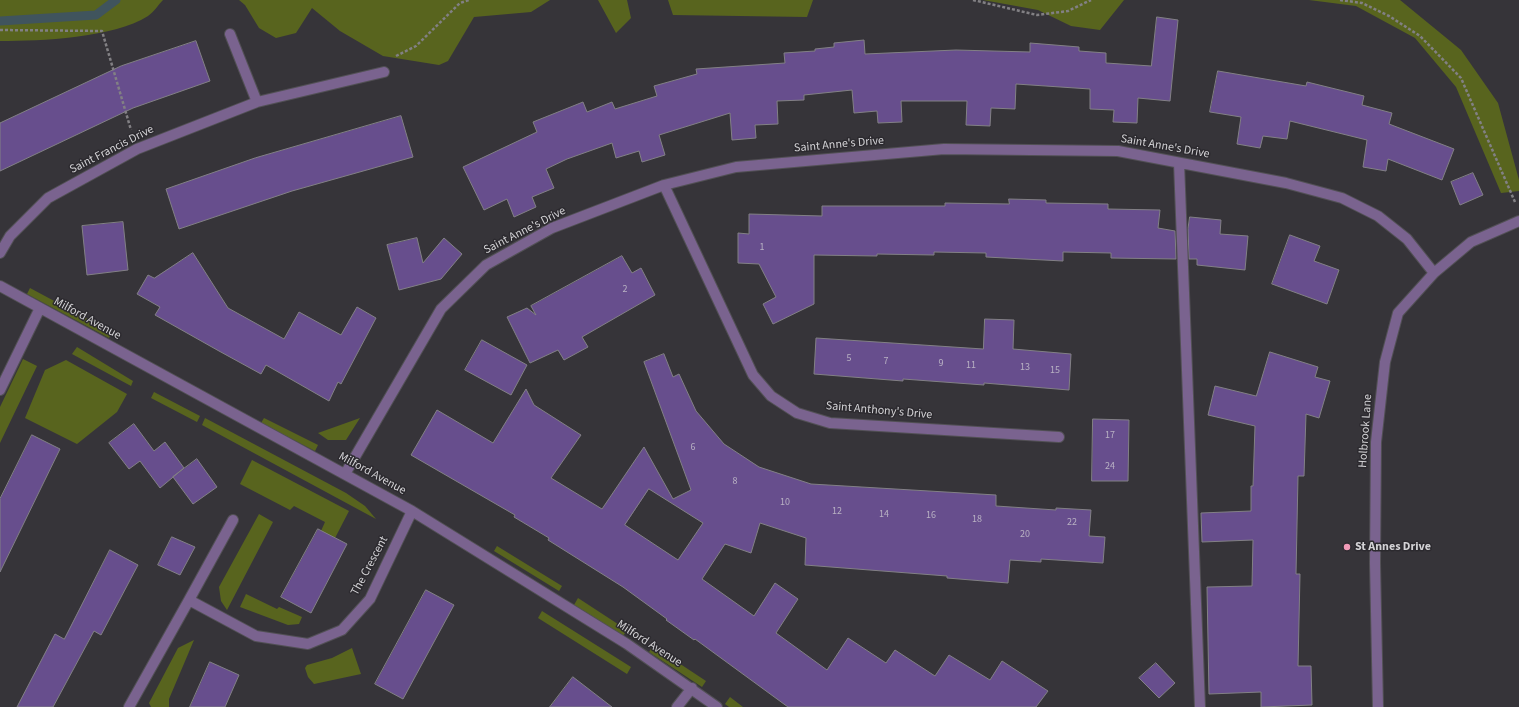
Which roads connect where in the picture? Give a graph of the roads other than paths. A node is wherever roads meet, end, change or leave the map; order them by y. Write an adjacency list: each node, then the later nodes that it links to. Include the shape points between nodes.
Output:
1 (230, 34): 3 (street)
2 (384, 72): 3 (street, Saint Francis Drive)
3 (257, 102): 7 (street, Saint Francis Drive, via 137,149 48,198 10,236)
4 (1179, 163): 5 (street, Saint Anne's Drive, via 1118,151 944,149 736,167); 8 (street, Saint Anne's Drive, via 1286,183 1342,198 1378,216 1407,239); 21 (street)
5 (664, 185): 12 (street, Saint Anthony's Drive, via 753,375 770,396 796,413 830,423); 13 (street, Saint Anne's Drive, via 552,228 486,265 441,309)
6 (1519, 221): 8 (street, Holbrook Lane, via 1471,242)
7 (0, 253)
8 (1434, 273): 22 (street, Holbrook Lane, via 1398,314 1385,362 1376,442)
9 (0, 286): 10 (street, Milford Avenue)
10 (40, 308): 11 (street); 13 (street, Milford Avenue)
11 (0, 390)
12 (1060, 437)
13 (345, 474): 14 (street, Milford Avenue)
14 (412, 511): 16 (street, The Crescent, via 370,599 342,630 308,644 256,636); 17 (street, Milford Avenue)
15 (233, 520): 16 (street)
16 (189, 600): 18 (street)
17 (692, 688): 19 (street); 20 (street, Milford Avenue)
18 (129, 707)
19 (677, 707)
20 (717, 707)
21 (1200, 707)
22 (1378, 707)

